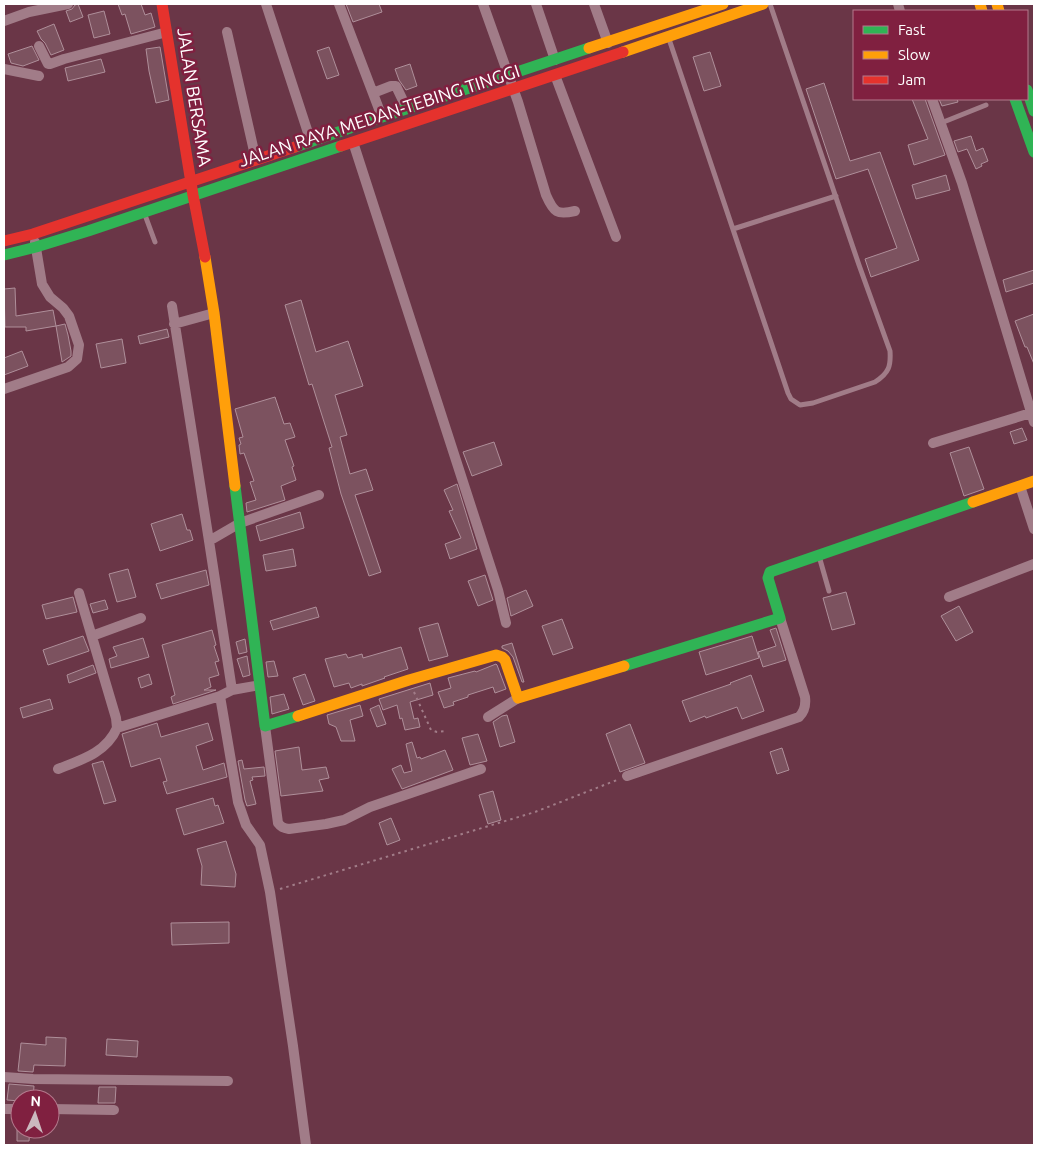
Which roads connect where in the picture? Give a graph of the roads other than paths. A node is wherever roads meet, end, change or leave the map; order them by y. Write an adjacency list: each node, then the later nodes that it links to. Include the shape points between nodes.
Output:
1 (68, 4): 11 (street)
2 (162, 4): 13 (main road, JALAN BERSAMA)
3 (266, 4): 35 (street)
4 (339, 4): 25 (street)
5 (483, 4): 23 (street)
6 (536, 4): 19 (street)
7 (594, 4): 17 (street)
8 (723, 4): 12 (main road, JALAN RAYA MEDAN-TEBING TINGGI)
9 (764, 4): 15 (main road, JALAN RAYA MEDAN-TEBING TINGGI)
10 (770, 4): 42 (lane)
11 (4, 21)
12 (649, 29): 16 (main road); 17 (main road, JALAN RAYA MEDAN-TEBING TINGGI)
13 (167, 32): 18 (street, via 50,64); 40 (main road, JALAN BERSAMA)
14 (227, 32): 39 (street)
15 (668, 37): 16 (main road, JALAN RAYA MEDAN-TEBING TINGGI); 45 (lane)
16 (654, 41): 21 (main road, JALAN RAYA MEDAN-TEBING TINGGI)
17 (608, 43): 19 (main road, JALAN RAYA MEDAN-TEBING TINGGI)
18 (39, 46)
19 (555, 60): 23 (main road, JALAN RAYA MEDAN-TEBING TINGGI)
20 (4, 69): 22 (street)
21 (555, 75): 24 (main road, JALAN RAYA MEDAN-TEBING TINGGI); 47 (street)
22 (39, 76)
23 (509, 76): 24 (street); 30 (main road, JALAN RAYA MEDAN-TEBING TINGGI)
24 (513, 88): 36 (main road, JALAN RAYA MEDAN-TEBING TINGGI); 43 (street, via 551,206 557,212)
25 (373, 92): 30 (street, via 396,86); 32 (street)
26 (1028, 93): 31 (main road)
27 (932, 100): 33 (street)
28 (1015, 100): 38 (main road)
29 (986, 105): 33 (lane)
30 (407, 109): 32 (main road, JALAN RAYA MEDAN-TEBING TINGGI)
31 (1034, 112)
32 (382, 117): 34 (main road, JALAN RAYA MEDAN-TEBING TINGGI)
33 (940, 123): 56 (street, via 962,183)
34 (324, 138): 35 (main road, JALAN RAYA MEDAN-TEBING TINGGI); 37 (main road)
35 (311, 142): 39 (main road, JALAN RAYA MEDAN-TEBING TINGGI)
36 (353, 142): 37 (main road, JALAN RAYA MEDAN-TEBING TINGGI); 71 (street)
37 (329, 150): 41 (main road, JALAN RAYA MEDAN-TEBING TINGGI)
38 (1034, 152)
39 (256, 160): 40 (main road, JALAN RAYA MEDAN-TEBING TINGGI)
40 (191, 182): 41 (main road, JALAN BERSAMA); 46 (main road, JALAN RAYA MEDAN-TEBING TINGGI)
41 (193, 196): 44 (main road, JALAN RAYA MEDAN-TEBING TINGGI); 53 (main road, JALAN BERSAMA)
42 (836, 196): 45 (lane); 45 (lane, via 890,351 890,363 887,372 875,382 813,403 800,405 788,393)
43 (575, 211)
44 (144, 212): 49 (lane); 50 (main road, JALAN RAYA MEDAN-TEBING TINGGI)
45 (733, 228)
46 (33, 234): 48 (main road, JALAN RAYA MEDAN-TEBING TINGGI); 50 (street)
47 (616, 237)
48 (4, 241)
49 (155, 242)
50 (36, 247): 51 (main road, JALAN RAYA MEDAN-TEBING TINGGI); 55 (street, via 42,284 69,316 79,345 77,359 68,367)
51 (4, 255)
52 (172, 306): 54 (street)
53 (214, 313): 54 (street); 61 (main road, JALAN BERSAMA)
54 (174, 324): 63 (street)
55 (4, 389)
56 (1033, 416): 57 (street)
57 (933, 443)
58 (1034, 481): 59 (main road)
59 (1020, 486): 62 (street); 64 (main road)
60 (319, 495): 61 (street)
61 (240, 523): 63 (street); 73 (main road, JALAN BERSAMA)
62 (1034, 529)
63 (209, 540): 74 (street)
64 (819, 556): 66 (lane); 70 (main road, via 768,574)
65 (1034, 564): 68 (street)
66 (829, 591)
67 (79, 592): 72 (street)
68 (949, 597)
69 (141, 618): 72 (street)
70 (780, 618): 76 (main road); 82 (street, via 805,697 806,707 802,714)
71 (506, 623)
72 (92, 636): 79 (street)
73 (260, 685): 74 (street); 78 (main road, JALAN BERSAMA)
74 (232, 690): 75 (street)
75 (220, 696): 79 (street); 87 (street, via 238,802 246,824 260,845 270,892)
76 (518, 698): 77 (street); 78 (main road, via 505,660 496,655)
77 (488, 717)
78 (265, 726): 81 (street, via 278,822 288,829 344,820 370,807)
79 (117, 728): 80 (street, via 110,741 95,753)
80 (58, 769)
81 (481, 769)
82 (627, 776)
83 (4, 1078): 84 (street)
84 (228, 1081)
85 (60, 1109): 86 (street)
86 (114, 1110)
87 (306, 1145)

